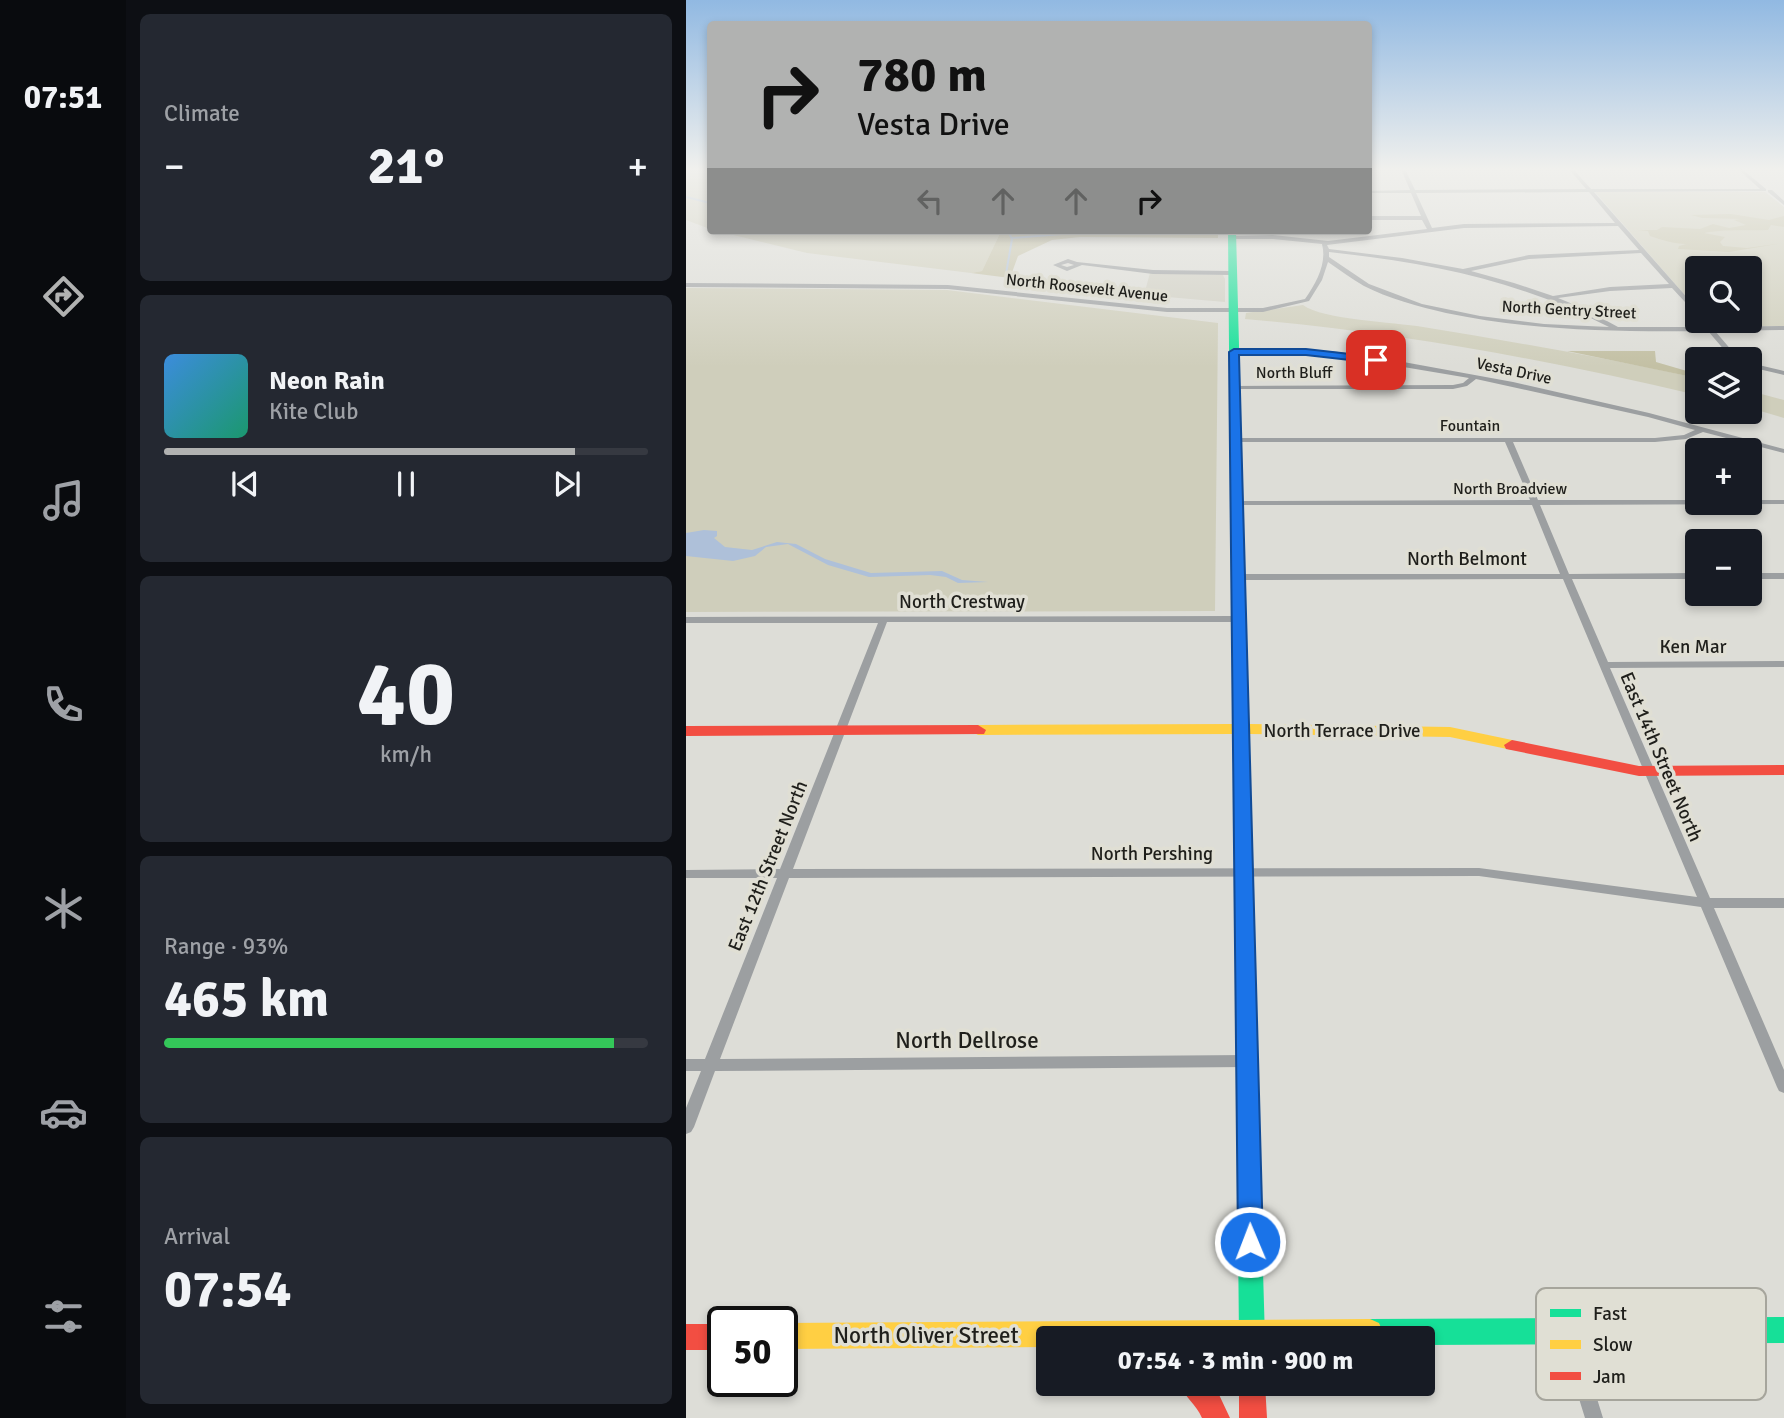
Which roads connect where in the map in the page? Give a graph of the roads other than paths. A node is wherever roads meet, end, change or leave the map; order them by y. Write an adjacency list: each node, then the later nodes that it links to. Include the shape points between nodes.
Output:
1 (1232, 235): 10 (main road)
2 (1248, 235): 5 (street)
3 (1385, 235): 5 (street)
4 (1629, 235): 6 (street)
5 (1324, 242): 7 (street)
6 (1642, 251): 9 (street, via 1529,257); 12 (street)
7 (1326, 253): 9 (street); 15 (street, North Roosevelt Avenue, via 1318,283 1307,300 1263,310); 16 (street, North Gentry Street, via 1339,269 1368,286 1436,309 1534,325)
8 (1079, 263): 10 (street, via 1153,272)
9 (1464, 271): 13 (street)
10 (1232, 273): 15 (main road)
11 (686, 285): 15 (street, North Roosevelt Avenue, via 927,286 1144,310)
12 (1674, 286): 13 (street); 14 (street)
13 (1556, 298): 16 (street)
14 (1685, 299)
15 (1233, 310): 22 (main road)
16 (1617, 328): 17 (street, North Gentry Street)
17 (1685, 328)
18 (1762, 328): 19 (street, North Gentry Street)
19 (1784, 328)
20 (1713, 333): 21 (street)
21 (1726, 347)
22 (1234, 352): 25 (street, Vesta Drive, via 1332,353); 26 (main road)
23 (1762, 368): 24 (street)
24 (1784, 373)
25 (1475, 377): 26 (street, North Bluff, via 1453,387); 27 (street, Vesta Drive)
26 (1235, 387): 28 (main road)
27 (1702, 429): 29 (street, Fountain, via 1671,439); 30 (street, Vesta Drive)
28 (1235, 440): 29 (street, Fountain); 33 (main road)
29 (1508, 440): 31 (street, East 14th Street North)
30 (1784, 451)
31 (1534, 502): 32 (street, North Broadview); 33 (street, North Broadview); 34 (street, East 14th Street North)
32 (1784, 502)
33 (1236, 503): 38 (main road)
34 (1565, 576): 35 (street, North Belmont); 38 (street, North Belmont); 43 (street, East 14th Street North)
35 (1685, 576)
36 (1762, 576): 37 (street)
37 (1784, 576)
38 (1238, 577): 41 (main road)
39 (884, 619): 40 (street, North Crestway); 41 (street, North Crestway); 46 (street, East 12th Street North)
40 (686, 620)
41 (1238, 620): 44 (main road)
42 (1784, 664): 43 (street, Ken Mar)
43 (1603, 665): 48 (street, East 14th Street North)
44 (1240, 730): 46 (main road, North Terrace Drive); 48 (main road, North Terrace Drive, via 1450,732); 49 (main road)
45 (686, 731): 46 (main road, North Terrace Drive)
46 (842, 731): 51 (street, East 12th Street North)
47 (1784, 770): 48 (main road, North Terrace Drive)
48 (1647, 771): 52 (street, East 14th Street North)
49 (1243, 873): 51 (street, North Pershing); 52 (street, North Pershing, via 1479,872); 54 (main road)
50 (686, 874): 51 (street, North Pershing)
51 (786, 874): 56 (street, East 12th Street North)
52 (1704, 903): 53 (street, North Pershing); 57 (street, East 14th Street North)
53 (1784, 903)
54 (1247, 1061): 56 (street, North Dellrose); 60 (main road)
55 (686, 1065): 56 (street, North Dellrose)
56 (711, 1065): 59 (street, East 12th Street North)
57 (1781, 1072): 58 (street, East 14th Street North)
58 (1784, 1087)
59 (686, 1127)
60 (1252, 1326)
61 (1766, 1330): 62 (main road, North Oliver Street)
62 (1784, 1330)
63 (1536, 1331): 64 (main road, North Oliver Street)
64 (1435, 1333)
65 (798, 1336): 66 (main road, North Oliver Street)
66 (1036, 1336)
67 (686, 1337): 68 (main road)
68 (707, 1337)
69 (1206, 1396): 72 (main road)
70 (1252, 1396): 73 (main road)
71 (1588, 1400): 74 (street)
72 (1216, 1418)
73 (1252, 1418)
74 (1594, 1418)

